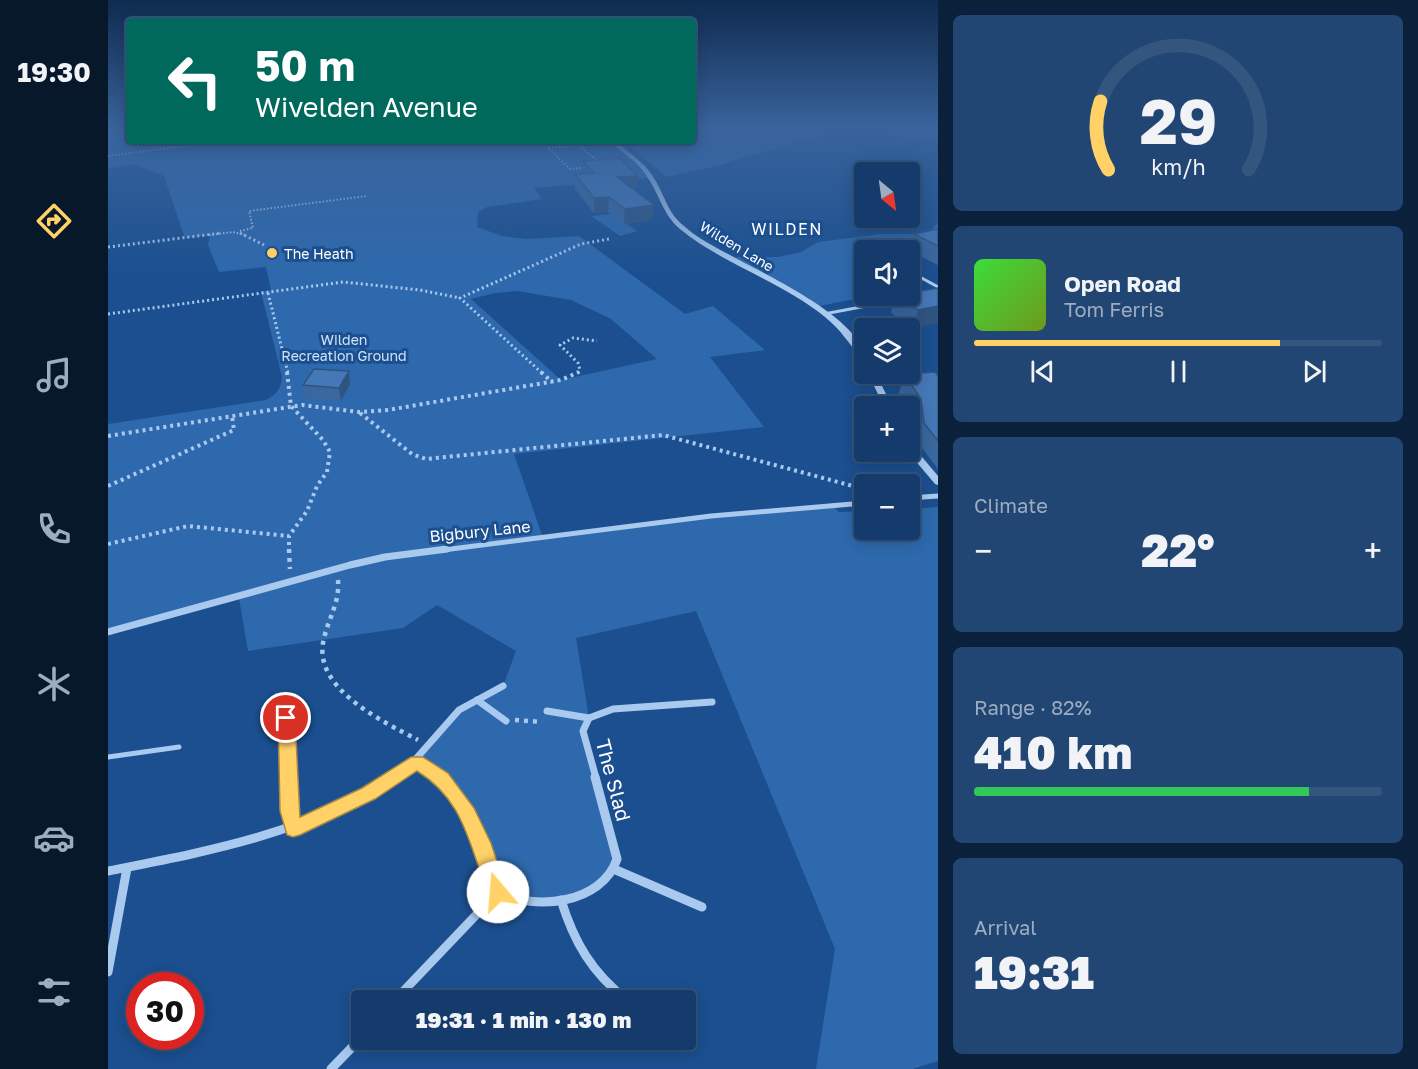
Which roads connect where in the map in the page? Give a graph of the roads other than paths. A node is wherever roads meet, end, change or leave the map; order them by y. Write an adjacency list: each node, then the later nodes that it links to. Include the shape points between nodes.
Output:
1 (649, 176): 5 (street, Wilden Lane, via 669,215 684,230)
2 (920, 277): 3 (lane)
3 (938, 287)
4 (867, 306): 5 (lane)
5 (824, 314): 6 (street, Wilden Lane)
6 (854, 342)
7 (920, 460): 8 (street)
8 (938, 482)
9 (938, 496): 10 (street)
10 (920, 497)
11 (854, 504): 12 (street, Bigbury Lane, via 711,516 434,549 336,568 202,609)
12 (108, 632)
13 (503, 686): 14 (street)
14 (477, 700): 19 (street); 22 (street, via 460,710)
15 (712, 702): 18 (street, The Slad, via 613,709)
16 (547, 711): 18 (street)
17 (286, 718): 23 (street)
18 (589, 718): 25 (street, The Slad, via 583,731 617,859)
19 (506, 721)
20 (179, 747): 21 (lane)
21 (108, 757)
22 (417, 762): 23 (street, via 368,794); 27 (street, via 442,778 468,814)
23 (293, 829): 24 (street, via 247,844)
24 (128, 868): 26 (street); 30 (street)
25 (616, 870): 28 (street, via 599,887); 29 (street)
26 (108, 872)
27 (498, 892): 28 (street, via 516,901); 31 (street)
28 (561, 900): 32 (street, via 582,957)
29 (702, 907)
30 (108, 972)
31 (405, 990)
32 (614, 990)
33 (351, 1048): 34 (street)
34 (331, 1069)

